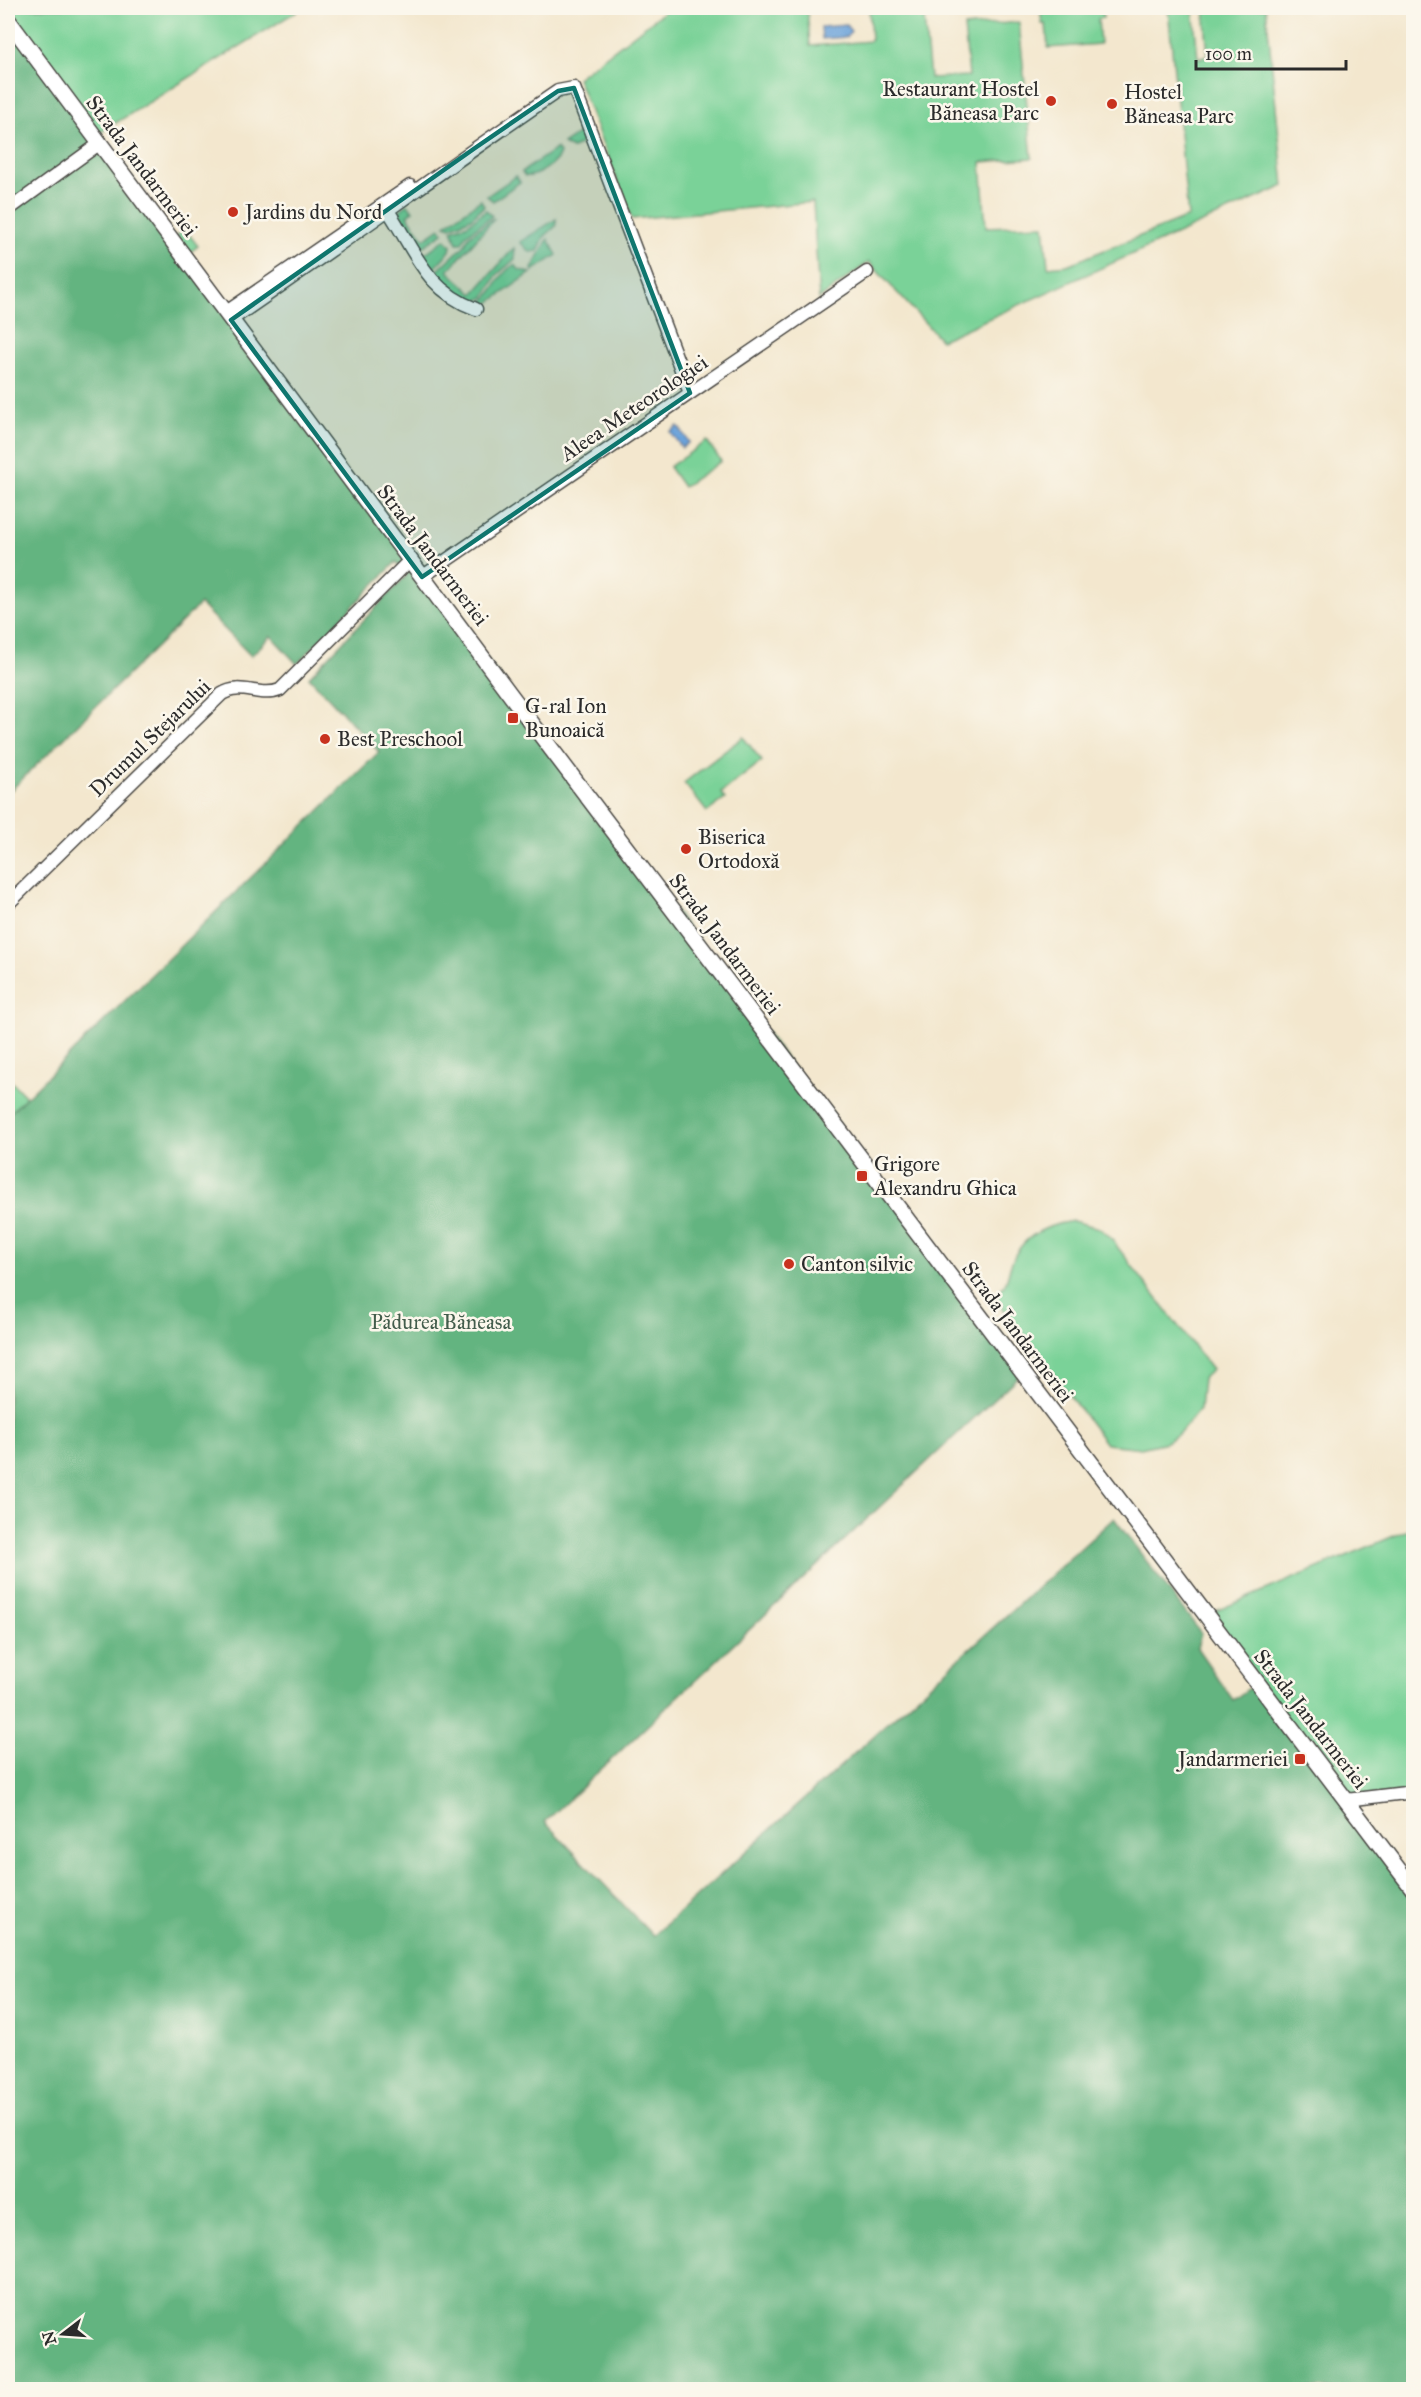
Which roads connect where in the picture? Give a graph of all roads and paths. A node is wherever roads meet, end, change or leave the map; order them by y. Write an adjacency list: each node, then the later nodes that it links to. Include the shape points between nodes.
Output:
1 (8, 20): 2 (street, Strada Jandarmeriei)
2 (99, 144): 4 (street); 8 (street, Strada Jandarmeriei)
3 (459, 152): 8 (street)
4 (8, 210)
5 (389, 212): 7 (street, via 430,278 452,298); 8 (street); 9 (street, via 558,91 574,88)
6 (867, 272): 9 (street, Aleea Meteorologiei)
7 (476, 309)
8 (228, 316): 10 (street, Strada Jandarmeriei)
9 (690, 393): 11 (street, Aleea Meteorologiei)
10 (410, 560): 11 (street, Strada Jandarmeriei); 12 (street, Drumul Stejarului, via 280,690 231,689 222,694)
11 (422, 576): 14 (street, Strada Jandarmeriei)
12 (8, 904)
13 (1413, 1792): 14 (street)
14 (1346, 1800): 15 (street, Strada Jandarmeriei)
15 (1413, 1890)

